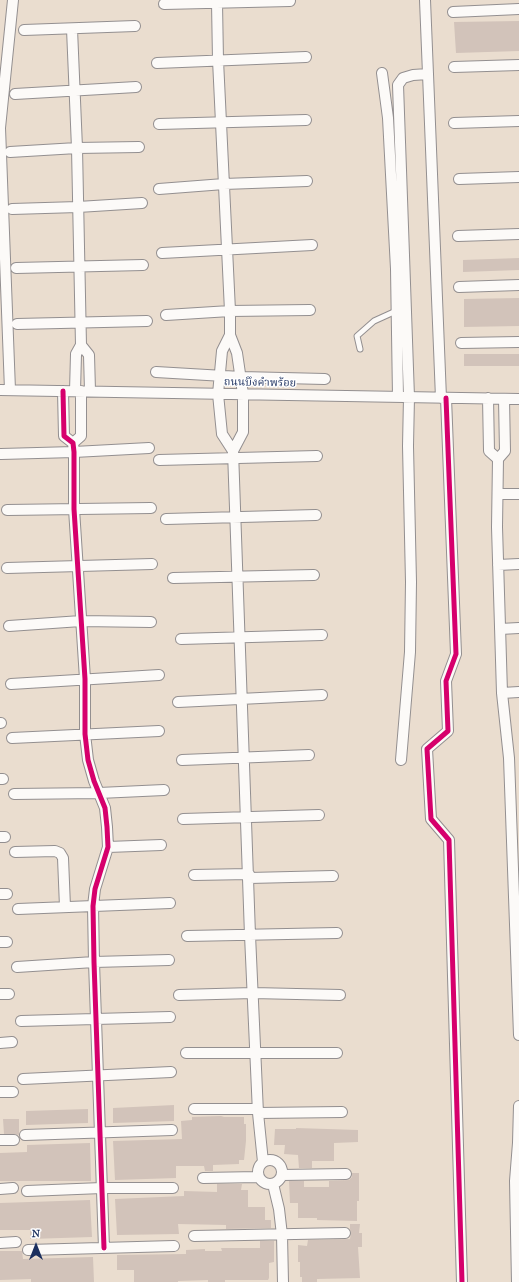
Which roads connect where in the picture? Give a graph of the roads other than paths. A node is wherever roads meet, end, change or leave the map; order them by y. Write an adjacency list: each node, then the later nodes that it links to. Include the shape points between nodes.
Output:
1 (426, 0): 17 (street)
2 (290, 1): 4 (street)
3 (13, 2): 63 (street, via 0,128)
4 (217, 3): 5 (street); 12 (street)
5 (164, 4)
6 (519, 9): 7 (street)
7 (453, 12)
8 (135, 26): 9 (street)
9 (72, 29): 10 (street); 19 (street)
10 (24, 30)
11 (306, 57): 12 (street)
12 (218, 60): 13 (street); 23 (street)
13 (157, 63)
14 (519, 64): 15 (street)
15 (454, 67)
16 (382, 73): 49 (street, via 388,118)
17 (428, 74): 69 (street, via 403,78 398,85); 70 (street)
18 (136, 87): 19 (street)
19 (75, 91): 20 (street); 27 (street)
20 (15, 94)
21 (306, 120): 23 (street)
22 (519, 121): 24 (street)
23 (221, 123): 25 (street); 32 (street)
24 (454, 123)
25 (159, 124)
26 (139, 147): 27 (street)
27 (77, 148): 28 (street); 35 (street)
28 (10, 152)
29 (519, 177): 30 (street)
30 (459, 180)
31 (307, 181): 32 (street)
32 (224, 184): 33 (street); 40 (street)
33 (160, 189)
34 (142, 203): 35 (street)
35 (78, 207): 36 (street); 43 (street)
36 (12, 209)
37 (519, 234): 38 (street)
38 (458, 236)
39 (312, 245): 40 (street)
40 (227, 249): 41 (street); 48 (street)
41 (162, 253)
42 (143, 265): 43 (street)
43 (79, 267): 44 (street); 52 (street)
44 (16, 268)
45 (519, 285): 46 (street)
46 (459, 287)
47 (310, 310): 48 (street)
48 (230, 311): 50 (street); 54 (street)
49 (396, 311): 58 (lane, via 374,321 357,336); 68 (street)
50 (166, 315)
51 (147, 321): 52 (street)
52 (80, 322): 53 (street); 57 (street)
53 (17, 324)
54 (230, 334): 60 (street, via 222,351); 61 (street, via 237,353)
55 (519, 342): 56 (street)
56 (461, 343)
57 (81, 345): 65 (street, via 76,354); 65 (street, via 88,355)
58 (360, 349)
59 (156, 372): 60 (street)
60 (219, 376): 61 (street); 66 (street)
61 (240, 377): 62 (street); 67 (street)
62 (325, 379)
63 (5, 390): 64 (street, ถนนบึงคำพร้อย)
64 (64, 391): 65 (street, ถนนบึงคำพร้อย); 74 (street, via 64,436)
65 (82, 391): 66 (street, ถนนบึงคำพร้อย); 74 (street, via 81,436)
66 (218, 394): 67 (street, ถนนบึงคำพร้อย); 77 (street, via 222,434)
67 (243, 394): 68 (street, ถนนบึงคำพร้อย); 77 (street, via 243,432)
68 (398, 397): 69 (street, ถนนบึงคำพร้อย)
69 (409, 397): 70 (street, ถนนบึงคำพร้อย); 120 (street, via 410,652)
70 (444, 398): 71 (street, ถนนบึงคำพร้อย); 196 (street, via 456,654 446,682 448,731 427,749 431,819 449,840)
71 (488, 398): 72 (street, ถนนบึงคำพร้อย); 79 (street, via 489,451)
72 (504, 399): 73 (street, ถนนบึงคำพร้อย); 79 (street, via 505,451)
73 (519, 399)
74 (73, 448): 75 (street); 76 (street); 84 (street)
75 (149, 448)
76 (1, 454)
77 (233, 454): 78 (street); 80 (street); 87 (street)
78 (317, 456)
79 (498, 459): 81 (street)
80 (160, 460)
81 (498, 494): 82 (street); 90 (street)
82 (519, 494)
83 (151, 508): 84 (street)
84 (74, 509): 85 (street); 92 (street)
85 (7, 510)
86 (316, 515): 87 (street)
87 (235, 517): 88 (street); 95 (street)
88 (166, 519)
89 (152, 564): 92 (street)
90 (498, 564): 91 (street); 101 (street)
91 (519, 564)
92 (78, 566): 93 (street); 97 (street)
93 (7, 568)
94 (314, 575): 95 (street)
95 (237, 577): 96 (street); 103 (street)
96 (174, 578)
97 (81, 621): 98 (street); 99 (street); 106 (street)
98 (152, 622)
99 (9, 626)
100 (519, 628): 101 (street)
101 (500, 629): 109 (street)
102 (322, 635): 103 (street)
103 (240, 637): 104 (street); 111 (street)
104 (181, 639)
105 (160, 675): 106 (street)
106 (85, 679): 107 (street); 114 (street)
107 (11, 684)
108 (519, 692): 109 (street)
109 (502, 693): 118 (street)
110 (322, 695): 111 (street)
111 (242, 699): 112 (street); 117 (street)
112 (178, 702)
113 (160, 731): 114 (street)
114 (86, 734): 115 (street); 122 (street, via 90,771)
115 (12, 738)
116 (309, 755): 117 (street)
117 (244, 758): 119 (street); 125 (street)
118 (514, 758): 127 (street)
119 (182, 760)
120 (401, 760)
121 (164, 790): 122 (street)
122 (100, 793): 123 (street); 129 (street, via 105,808)
123 (14, 794)
124 (319, 815): 125 (street)
125 (246, 816): 126 (street); 132 (street)
126 (183, 819)
127 (516, 822): 134 (street)
128 (160, 845): 129 (street)
129 (108, 846): 136 (street, via 95,889)
130 (15, 852): 137 (street, via 60,853 63,858)
131 (194, 875): 132 (street)
132 (249, 876): 133 (street); 140 (street)
133 (333, 876)
134 (517, 886): 142 (street)
135 (170, 903): 136 (street)
136 (93, 906): 137 (street); 144 (street)
137 (65, 907): 138 (street)
138 (18, 909)
139 (336, 934): 140 (street)
140 (250, 935): 141 (street); 146 (street)
141 (187, 936)
142 (518, 952): 149 (street)
143 (169, 960): 144 (street)
144 (94, 962): 145 (street); 151 (street)
145 (17, 967)
146 (253, 993): 147 (street); 148 (street); 157 (street)
147 (179, 996)
148 (340, 996)
149 (519, 1015): 153 (street)
150 (170, 1017): 151 (street)
151 (96, 1019): 152 (street); 160 (street)
152 (21, 1021)
153 (519, 1035)
154 (12, 1042): 155 (street)
155 (0, 1043)
156 (186, 1053): 157 (street)
157 (256, 1053): 158 (street); 166 (street)
158 (337, 1053)
159 (171, 1072): 160 (street)
160 (98, 1076): 161 (street); 169 (street)
161 (23, 1079)
162 (0, 1092): 163 (street)
163 (13, 1092)
164 (519, 1106): 173 (street)
165 (194, 1109): 166 (street)
166 (258, 1111): 167 (street); 174 (street)
167 (342, 1112)
168 (172, 1130): 169 (street)
169 (100, 1132): 170 (street); 181 (street)
170 (25, 1135)
171 (0, 1140): 172 (street)
172 (14, 1140)
173 (518, 1143): 185 (street, via 515,1181)
174 (263, 1162): 176 (street, via 271,1159 275,1161 281,1167); 177 (street, via 258,1168)
175 (346, 1174): 176 (street)
176 (282, 1175): 179 (street)
177 (258, 1176): 178 (street); 179 (street, via 264,1183)
178 (203, 1178)
179 (273, 1184): 187 (street)
180 (13, 1188): 183 (street)
181 (102, 1188): 182 (street); 184 (street); 192 (street)
182 (174, 1188)
183 (0, 1189)
184 (27, 1191)
185 (517, 1209): 194 (street)
186 (345, 1233): 187 (street)
187 (282, 1234): 188 (street); 195 (street)
188 (194, 1236)
189 (16, 1242): 190 (street)
190 (0, 1243)
191 (174, 1246): 192 (street)
192 (104, 1248): 193 (street)
193 (28, 1250)
194 (518, 1275)
195 (284, 1282)
196 (462, 1282)

